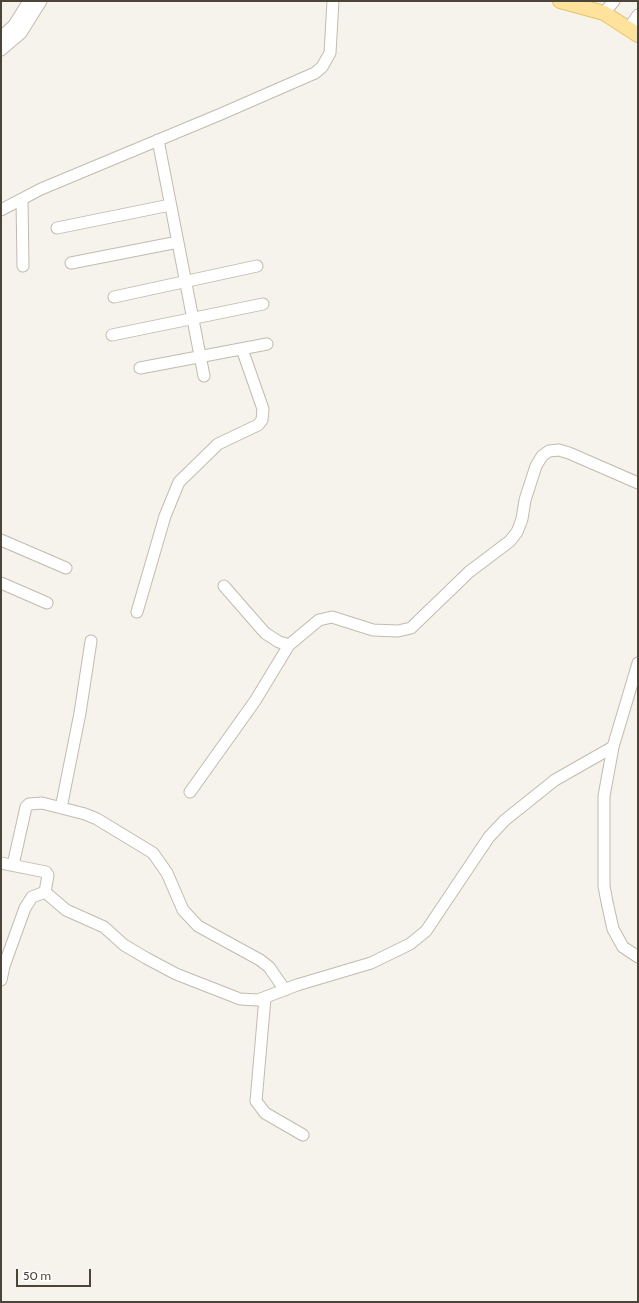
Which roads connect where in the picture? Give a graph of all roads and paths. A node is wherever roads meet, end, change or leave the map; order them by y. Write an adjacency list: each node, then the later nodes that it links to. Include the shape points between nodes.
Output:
1 (29, 1): 9 (street, via 14,25)
2 (41, 1): 10 (street, via 21,33)
3 (332, 1): 11 (street, via 330,53 315,73)
4 (560, 1): 6 (main road)
5 (614, 1): 6 (street)
6 (604, 13): 8 (main road)
7 (638, 15): 8 (street)
8 (633, 32)
9 (1, 37)
10 (1, 50)
11 (158, 140): 12 (street); 13 (street)
12 (22, 199): 14 (street); 18 (street)
13 (170, 205): 15 (street); 16 (street)
14 (1, 210)
15 (57, 228)
16 (178, 242): 17 (street); 20 (street)
17 (71, 263)
18 (23, 266)
19 (257, 266): 20 (street)
20 (185, 281): 21 (street); 23 (street)
21 (114, 297)
22 (263, 304): 23 (street)
23 (193, 319): 24 (street); 27 (street)
24 (112, 335)
25 (267, 344): 26 (street)
26 (242, 349): 27 (street); 36 (street, via 263,409 262,420 258,425 218,444 179,482 165,516)
27 (200, 356): 28 (street); 29 (street)
28 (140, 368)
29 (204, 376)
30 (638, 483): 38 (street, via 569,453 549,451 542,456 536,466 522,519 510,541 468,572 411,628 398,631 373,630 332,617 318,620)
31 (1, 540): 32 (street)
32 (66, 568)
33 (1, 583): 35 (street)
34 (224, 586): 38 (street, via 265,633 272,639)
35 (46, 603)
36 (137, 612)
37 (91, 641): 42 (street, via 80,714)
38 (289, 644): 41 (street, via 255,702)
39 (638, 663): 40 (street)
40 (613, 747): 46 (street, via 604,796 604,886 613,929 623,947); 49 (street, via 555,780 505,820 489,837 426,931 410,944 371,963)
41 (190, 792)
42 (61, 808): 44 (street, via 37,802 26,807); 49 (street, via 97,819 153,853 167,873 183,910 198,926 260,960 269,967)
43 (1, 863): 44 (street)
44 (13, 865): 45 (street, via 46,872 48,880)
45 (45, 892): 47 (street, via 32,897 25,908); 50 (street, via 66,910 104,927 124,945 176,974 240,998)
46 (638, 957)
47 (3, 967): 48 (street)
48 (1, 980)
49 (285, 990): 50 (street)
50 (265, 998): 51 (street, via 256,1101 265,1113)
51 (303, 1135)

